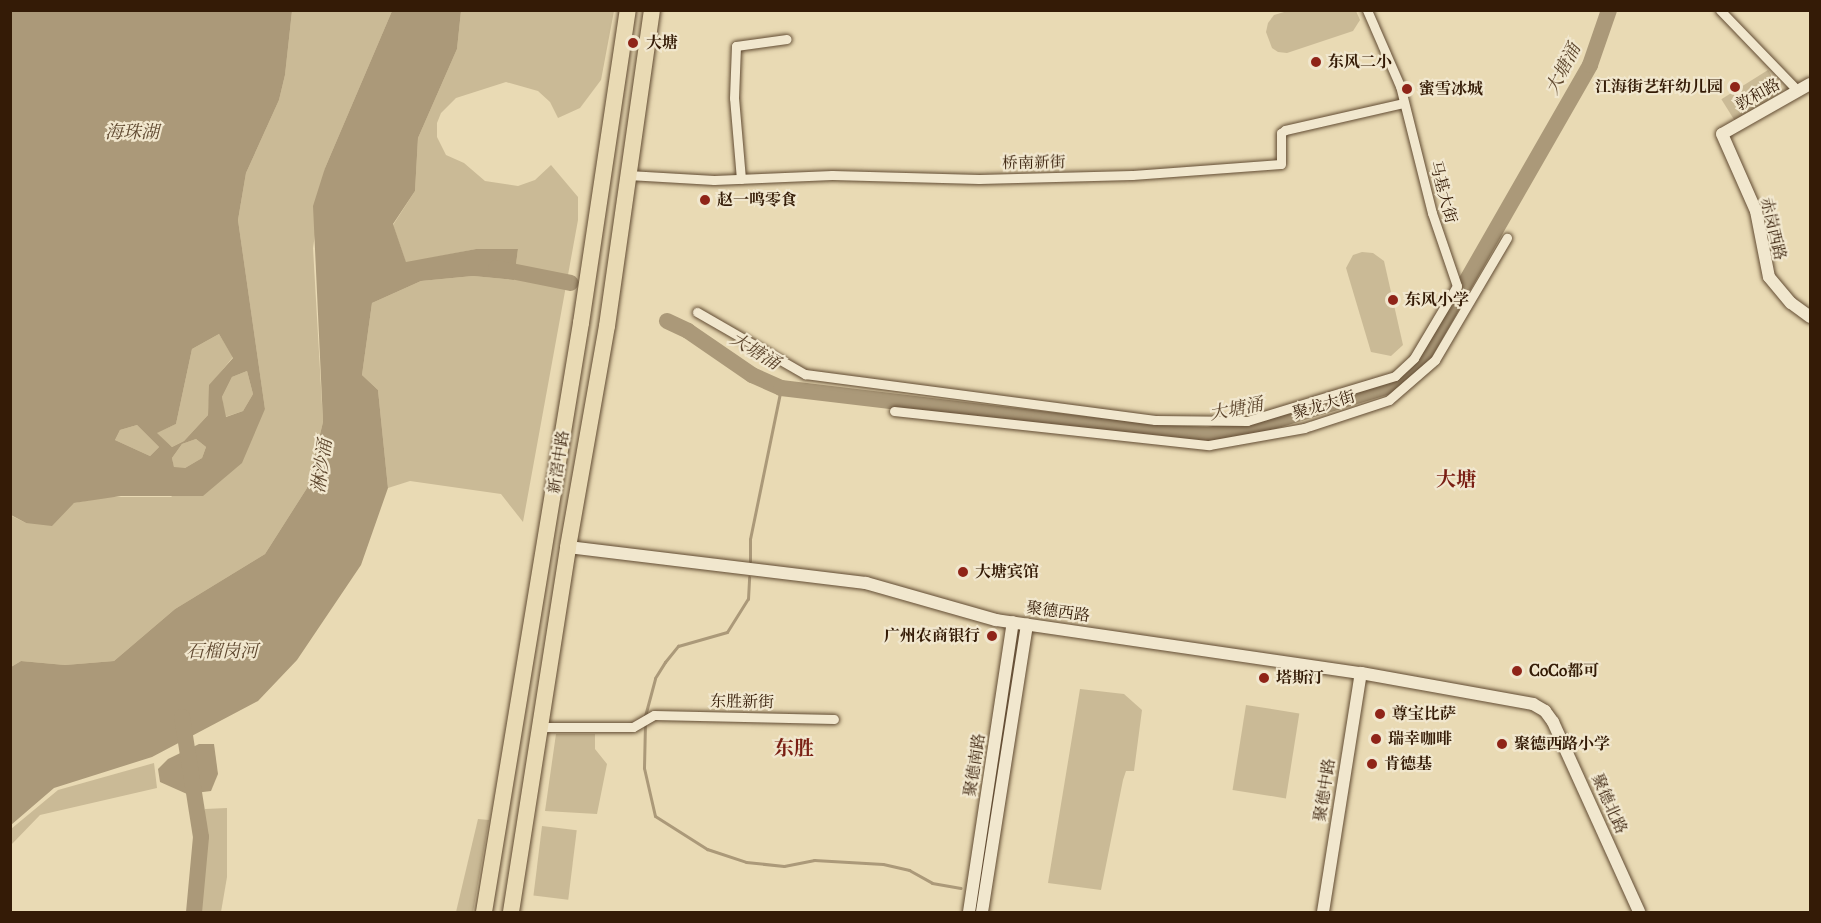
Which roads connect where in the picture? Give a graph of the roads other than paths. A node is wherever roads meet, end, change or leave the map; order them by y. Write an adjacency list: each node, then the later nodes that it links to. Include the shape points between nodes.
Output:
1 (628, 10): 23 (highway, 新滘中路, via 579,334)
2 (652, 10): 10 (highway, 新滘中路)
3 (1367, 10): 8 (street, 马基大街)
4 (1720, 10): 7 (street)
5 (787, 39): 11 (street, via 736,46 734,98)
6 (1810, 84): 7 (street, 敦和路)
7 (1798, 91): 9 (street, 敦和路)
8 (1404, 103): 11 (street, 桥南新街, via 1285,130 1281,133 1281,164 1112,176 979,179 832,175); 13 (street, 马基大街, via 1456,286 1414,358 1395,376 1247,421 1155,420 805,374)
9 (1722, 134): 14 (street, 赤岗西路, via 1756,211 1769,277 1791,303)
10 (628, 175): 11 (street, 桥南新街); 16 (highway, 新滘中路, via 607,326)
11 (741, 179)
12 (1507, 238): 15 (street, 聚龙大街, via 1435,360 1389,400 1304,428 1209,445)
13 (697, 312)
14 (1810, 317)
15 (894, 411)
16 (568, 547): 17 (street, 聚德西路, via 866,583 905,591 966,614); 22 (highway, 新滘中路)
17 (1013, 622): 18 (street, 聚德西路); 25 (street, 聚德南路)
18 (1027, 624): 19 (street, 聚德西路); 26 (street, 聚德南路)
19 (1361, 673): 20 (street, 聚德西路, via 1533,704); 27 (street, 聚德中路)
20 (1545, 711): 28 (street, 聚德北路)
21 (834, 719): 22 (street, 东胜新街, via 650,717 633,727)
22 (538, 727): 24 (highway, 新滘中路)
23 (483, 912)
24 (511, 912)
25 (969, 912)
26 (982, 912)
27 (1323, 912)
28 (1639, 912)

